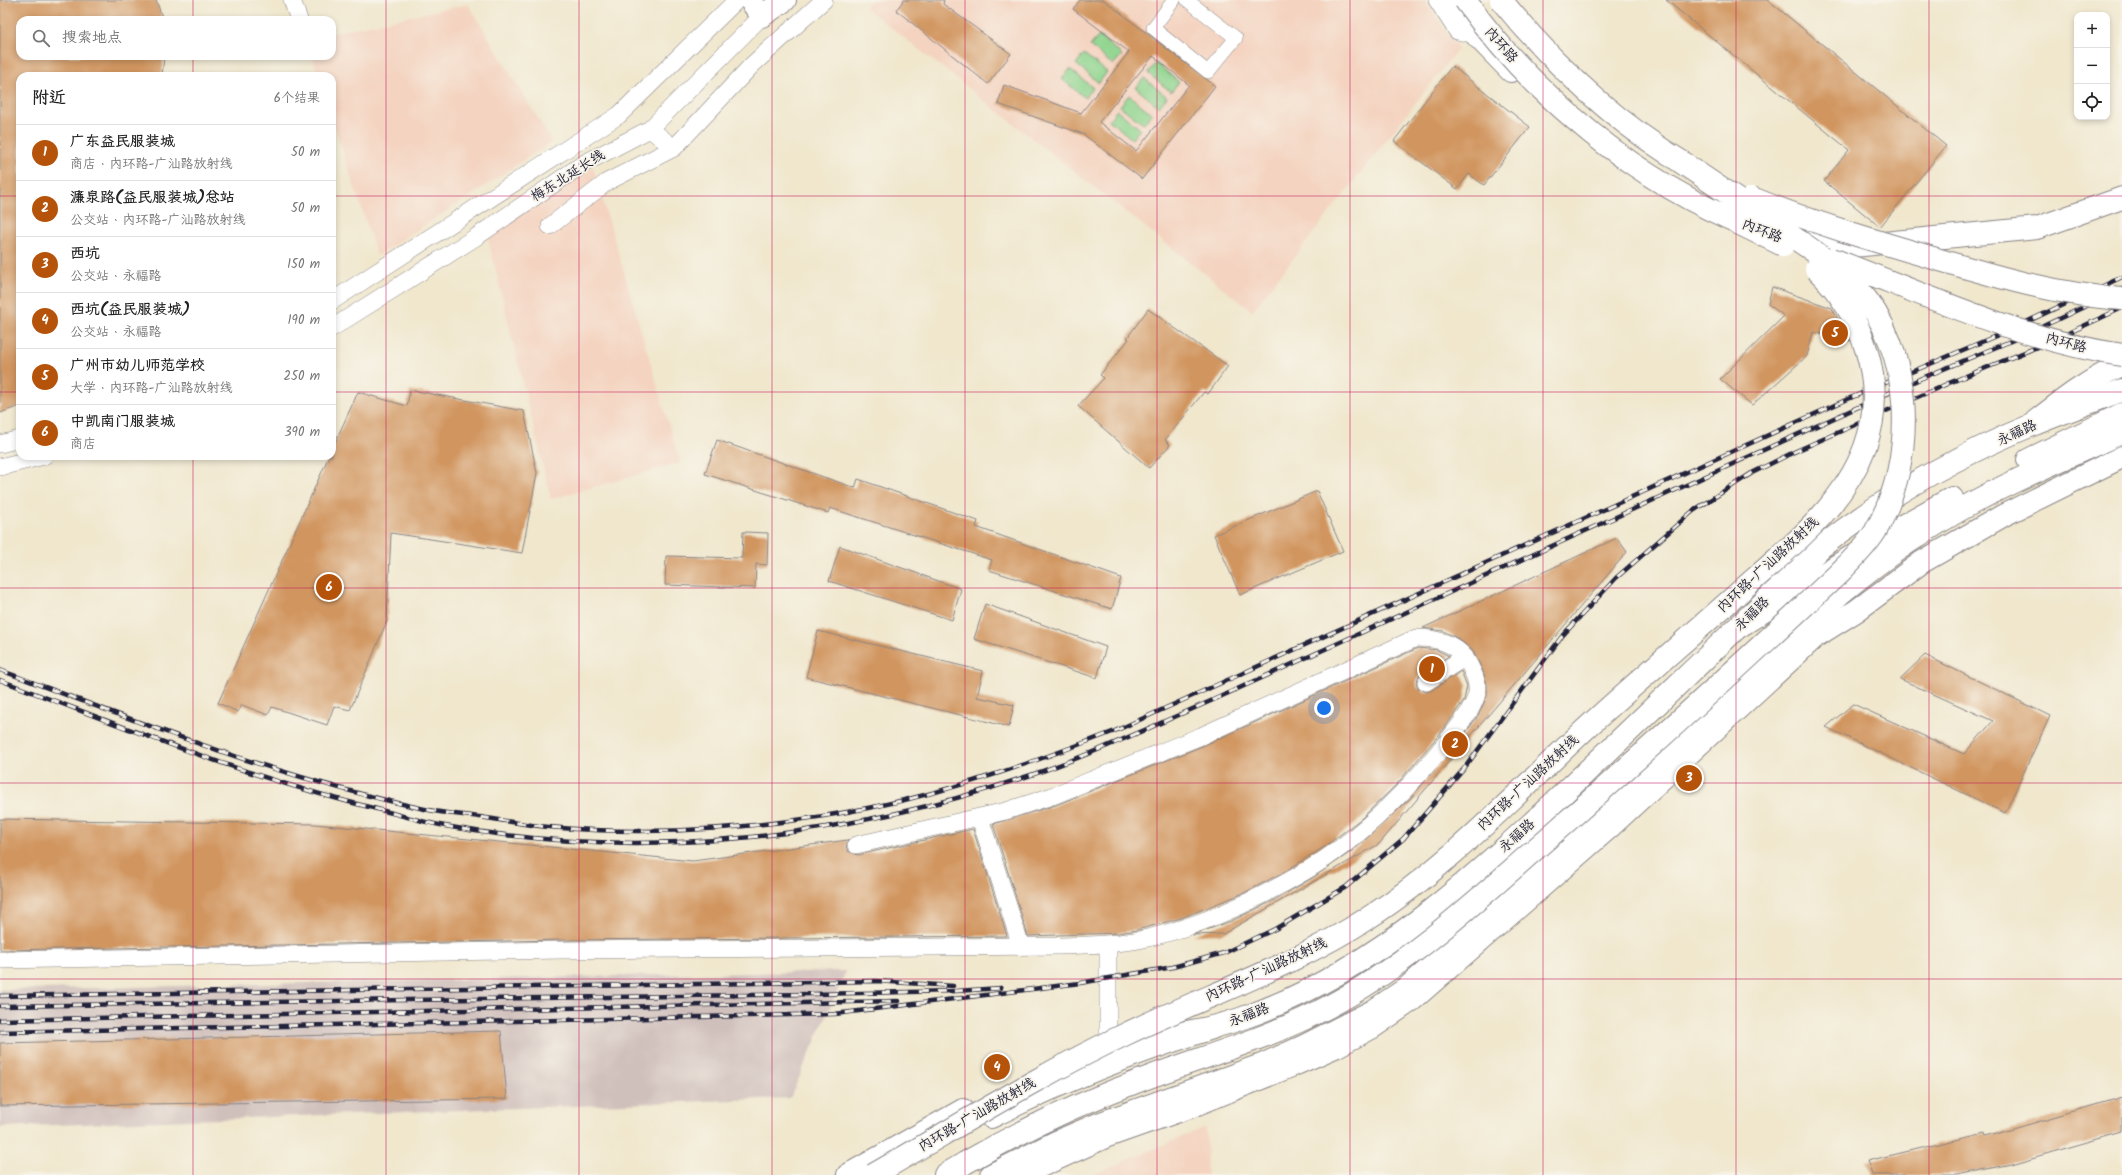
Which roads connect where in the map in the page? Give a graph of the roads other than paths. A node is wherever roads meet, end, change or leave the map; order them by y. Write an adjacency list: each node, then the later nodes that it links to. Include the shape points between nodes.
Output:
1 (292, 0): 12 (street)
2 (737, 0): 18 (street, 梅东北延长线, via 619,115)
3 (785, 0): 11 (main road, 梅东北延长线)
4 (824, 0): 15 (street, via 752,65)
5 (1174, 0): 6 (street, via 1153,28 1208,72 1236,38)
6 (1187, 0)
7 (1437, 0): 13 (street, via 1457,31)
8 (1452, 0): 13 (main road)
9 (1465, 0): 19 (main road, 内环路, bridge, via 1522,70 1583,127 1661,181)
10 (1502, 0): 16 (main road, 内环路, bridge, via 1544,51 1571,78 1599,103)
11 (756, 8): 14 (street, 梅东北延长线)
12 (298, 16)
13 (1476, 35): 17 (main road, via 1541,103 1629,170 1719,219 1843,247 2037,228)
14 (650, 129): 15 (street); 21 (street, 梅东北延长线, via 583,164)
15 (674, 148): 20 (street, via 608,182)
16 (1675, 158): 23 (main road, 内环路, bridge, via 1745,195 1817,223 2026,284 2066,293); 48 (main road, bridge, via 1839,270 1858,289 1883,327 1902,391 1903,436 1894,488 1874,533 1831,580 1578,812 1438,932 1366,985 1327,1008 1285,1027 1073,1107 994,1146)
17 (2122, 198)
18 (474, 209): 21 (street); 22 (street, 梅东北延长线)
19 (1736, 222): 25 (main road, 内环路, bridge, via 1970,312 2037,335 2098,352); 47 (main road, 内环路-广汕路放射线, bridge, via 1773,238 1819,271 1836,289 1851,312 1868,356 1874,400 1872,423 1855,470 1825,513 1475,832 1395,900 1338,936 1279,967 1161,1018 1074,1060)
20 (550, 226)
21 (488, 228): 24 (street, 梅东北延长线)
22 (336, 298)
23 (2122, 299)
24 (336, 325)
25 (2122, 355)
26 (2122, 365): 29 (main road, via 2101,374 2073,392)
27 (2122, 390): 29 (main road, 永福路)
28 (2122, 414): 36 (main road, via 1965,491 1886,535)
29 (2030, 426): 36 (main road, 永福路, via 1950,464 1846,528 1820,548)
30 (2122, 432): 49 (main road, via 1977,500 1873,566 1826,606 1615,804 1505,902 1403,991 1373,1011 1264,1064 1098,1124)
31 (16, 441): 32 (street)
32 (0, 444)
33 (2122, 457): 50 (main road, via 2004,515 1922,562 1856,611 1816,636 1612,825 1412,1000 1373,1027 1296,1064 1190,1107 1105,1137)
34 (29, 460): 35 (street)
35 (0, 468)
36 (1740, 626): 44 (main road, 永福路, via 1550,807 1418,920 1343,971 1268,1008)
37 (1465, 656): 38 (street); 39 (street, via 1450,644 1434,638 1416,638 1201,736 1052,796); 41 (street, via 1478,682 1477,695 1470,710 1435,757 1397,798 1356,835 1309,869 1229,912 1178,930)
38 (1426, 682)
39 (980, 818): 40 (street); 42 (street)
40 (856, 845)
41 (1108, 944): 42 (street); 45 (street)
42 (1021, 946): 43 (street, via 564,950)
43 (0, 960)
44 (1212, 1028): 45 (main road, 永福路); 47 (main road, via 1150,1047 1052,1088)
45 (1108, 1043): 46 (main road, 永福路, via 1057,1060)
46 (848, 1175)
47 (874, 1175)
48 (945, 1175)
49 (991, 1175)
50 (1021, 1175)

